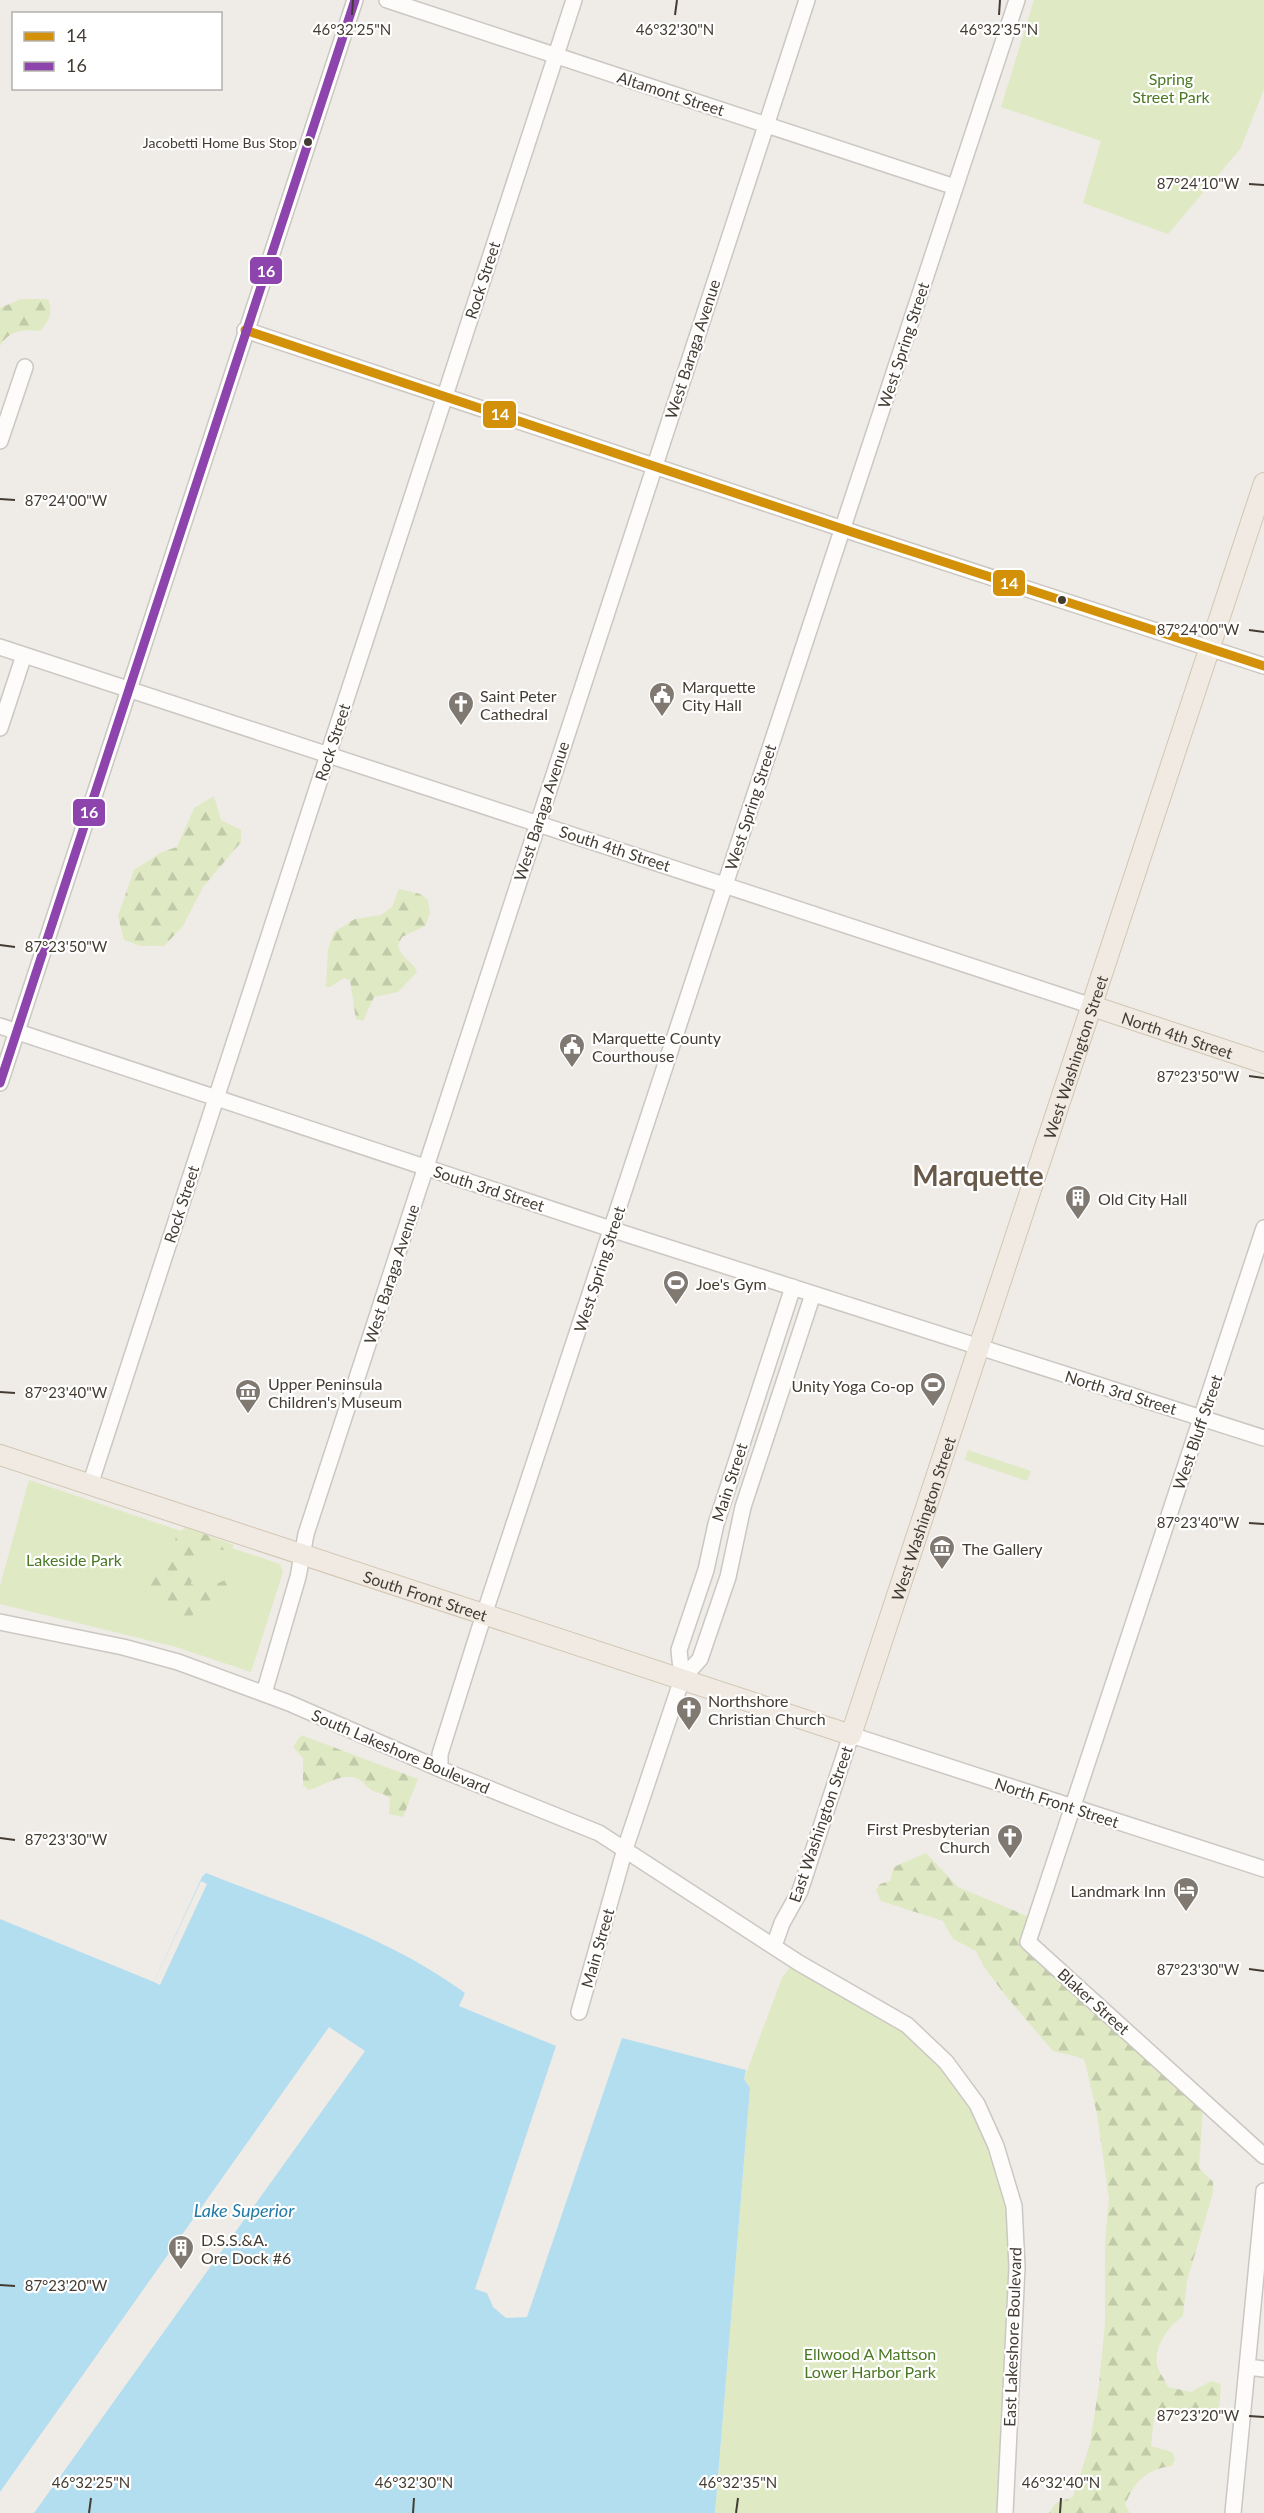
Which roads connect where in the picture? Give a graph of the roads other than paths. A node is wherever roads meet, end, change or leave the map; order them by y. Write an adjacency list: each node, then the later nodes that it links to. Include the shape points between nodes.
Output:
1 (355, 0): 9 (street)
2 (387, 0): 6 (street, Altamont Street)
3 (574, 0): 6 (street, Rock Street)
4 (807, 0): 7 (street, West Baraga Avenue)
5 (1017, 0): 8 (street, West Spring Street)
6 (556, 56): 7 (street, Altamont Street); 11 (street, Rock Street)
7 (766, 123): 8 (street, Altamont Street); 13 (street, West Baraga Avenue)
8 (955, 187): 15 (street, West Spring Street)
9 (245, 330): 11 (street); 20 (street)
10 (26, 368): 12 (street)
11 (444, 396): 13 (street); 22 (street, Rock Street)
12 (0, 441)
13 (654, 465): 15 (street); 23 (street, West Baraga Avenue)
14 (1264, 483): 17 (main road, West Washington Street)
15 (843, 529): 17 (street); 24 (street, West Spring Street)
16 (0, 647): 18 (street, South 4th Street)
17 (1211, 647): 19 (street); 25 (main road, West Washington Street)
18 (24, 654): 20 (street, South 4th Street); 21 (street)
19 (1264, 666)
20 (130, 689): 22 (street, South 4th Street); 27 (street)
21 (0, 728)
22 (328, 754): 23 (street, South 4th Street); 30 (street, Rock Street)
23 (537, 822): 24 (street, South 4th Street); 31 (street, West Baraga Avenue)
24 (724, 885): 25 (street, South 4th Street); 33 (street, West Spring Street)
25 (1092, 1006): 28 (main road, North 4th Street); 36 (main road, West Washington Street)
26 (0, 1026): 27 (street, South 3rd Street)
27 (17, 1032): 29 (street); 30 (street, South 3rd Street)
28 (1264, 1063)
29 (0, 1083)
30 (216, 1099): 31 (street, South 3rd Street); 40 (street, Rock Street)
31 (426, 1167): 33 (street, South 3rd Street); 41 (street, West Baraga Avenue)
32 (1264, 1228): 37 (street, West Bluff Street)
33 (612, 1229): 34 (street, South 3rd Street); 42 (street, West Spring Street)
34 (793, 1287): 35 (street, South 3rd Street); 44 (street, Main Street, via 679,1650)
35 (813, 1294): 36 (street, South 3rd Street); 44 (street, Main Street, via 743,1507 728,1577 707,1639 700,1659)
36 (978, 1347): 37 (street, North 3rd Street); 46 (main road, West Washington Street)
37 (1203, 1417): 38 (street, North 3rd Street); 48 (street, West Bluff Street)
38 (1264, 1438)
39 (0, 1455): 40 (main road, South Front Street)
40 (90, 1485): 41 (main road, South Front Street)
41 (302, 1556): 42 (main road, South Front Street); 45 (street, West Baraga Avenue)
42 (485, 1614): 44 (main road, South Front Street); 47 (street, West Spring Street, via 440,1754)
43 (0, 1622): 45 (street, South Lakeshore Boulevard, via 123,1647)
44 (682, 1679): 46 (main road, South Front Street); 49 (street, Main Street)
45 (264, 1693): 47 (street, South Lakeshore Boulevard)
46 (851, 1735): 48 (street, North Front Street); 51 (street, East Washington Street, via 800,1891)
47 (440, 1769): 49 (street, South Lakeshore Boulevard, via 599,1833)
48 (1071, 1807): 50 (street, North Front Street); 53 (street, Blaker Street, via 1028,1942)
49 (625, 1849): 51 (street, South Lakeshore Boulevard); 52 (street, Main Street)
50 (1264, 1869)
51 (774, 1946): 57 (street, East Lakeshore Boulevard, via 907,2025 946,2062 977,2104 996,2146 1014,2206 1017,2267)
52 (579, 2012)
53 (1264, 2156)
54 (1264, 2191): 55 (street)
55 (1248, 2367): 56 (street); 58 (street)
56 (1264, 2369)
57 (1005, 2513)
58 (1233, 2513)

